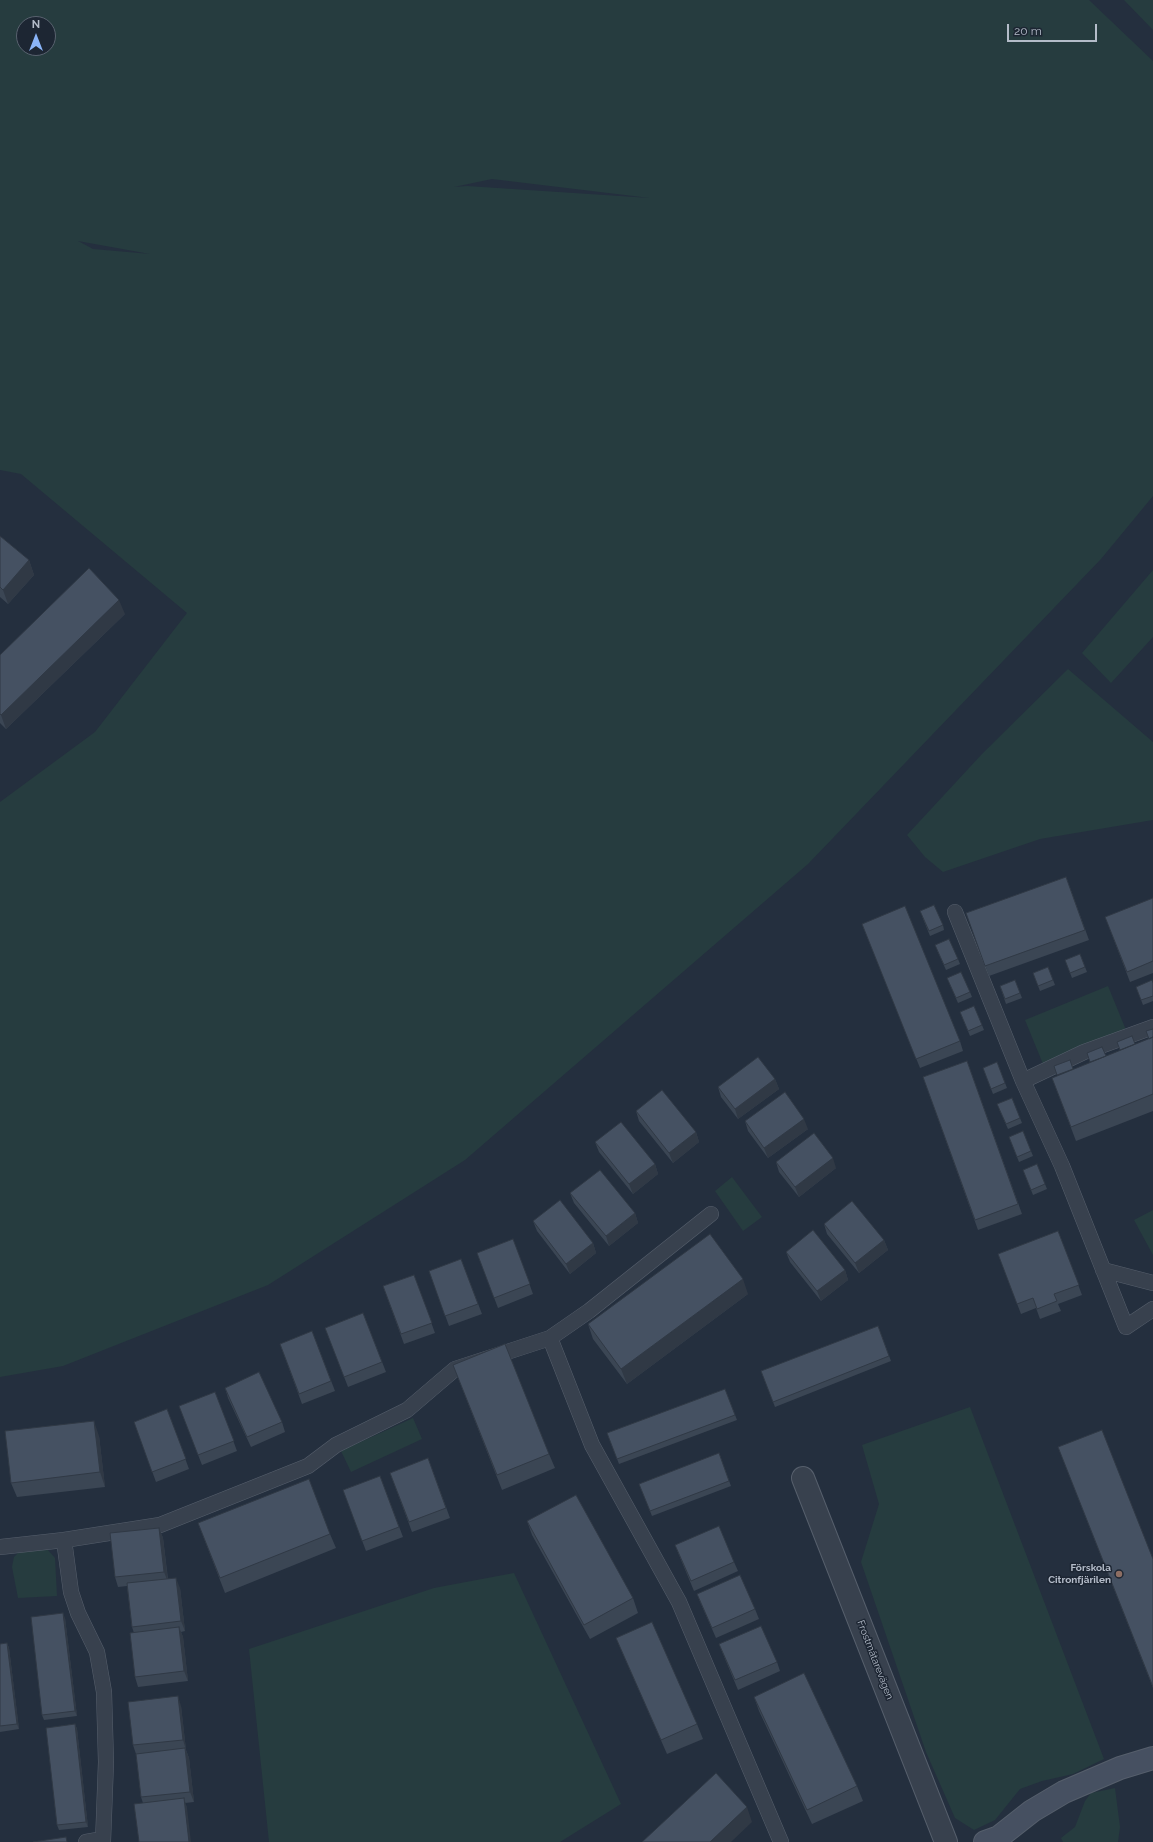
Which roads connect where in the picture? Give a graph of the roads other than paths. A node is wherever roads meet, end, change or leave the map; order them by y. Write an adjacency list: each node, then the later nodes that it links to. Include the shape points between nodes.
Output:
1 (955, 912): 3 (lane)
2 (1153, 1027): 3 (lane, via 1084,1052)
3 (1023, 1080): 5 (lane, via 1062,1166)
4 (711, 1214): 8 (lane)
5 (1103, 1270): 6 (lane); 7 (lane, via 1126,1327)
6 (1153, 1283)
7 (1153, 1309)
8 (550, 1338): 10 (lane, via 455,1370 407,1410 336,1445 308,1466 160,1525); 15 (lane, via 592,1445 679,1602)
9 (803, 1478): 16 (street, Frostmätarevägen)
10 (64, 1540): 11 (lane); 13 (lane, via 71,1592 97,1652 104,1692 106,1762)
11 (0, 1547)
12 (1153, 1758): 17 (street, via 1120,1768 1064,1792 1032,1811 999,1837)
13 (103, 1841): 14 (lane)
14 (86, 1842)
15 (781, 1842)
16 (946, 1842)
17 (985, 1842)

